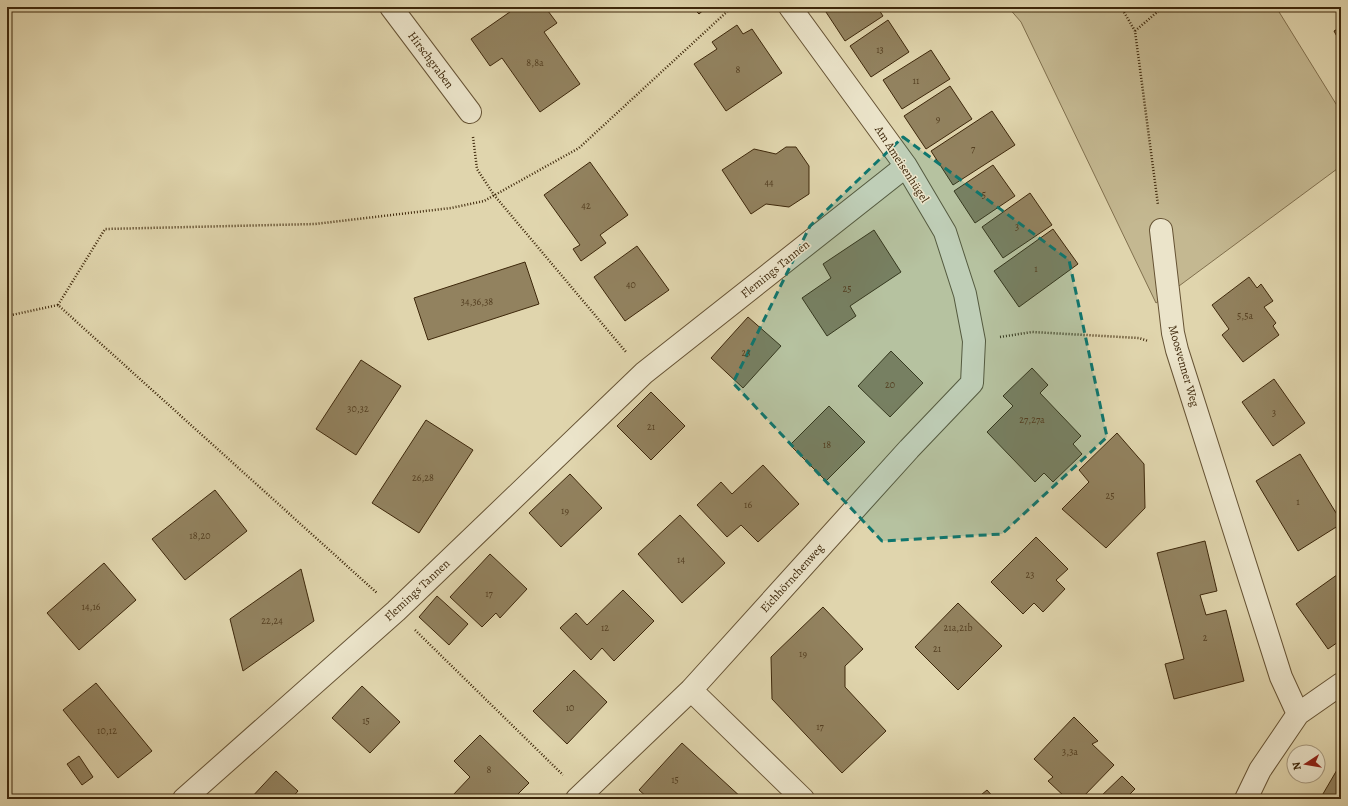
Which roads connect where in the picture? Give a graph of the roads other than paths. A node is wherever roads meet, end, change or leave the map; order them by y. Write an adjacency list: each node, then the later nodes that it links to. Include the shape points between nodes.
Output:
1 (391, 7): 3 (street, Hirschgraben)
2 (790, 7): 4 (street, Am Ameisenhügel)
3 (470, 112)
4 (906, 166): 6 (street, Am Ameisenhügel, via 945,232 965,294); 11 (street, Flemings Tannen, via 644,373 396,611)
5 (1161, 230): 9 (street, Moosvenner Weg, via 1177,350 1281,677)
6 (974, 341): 8 (street, Eichhörnchenweg, via 972,383)
7 (1341, 684): 9 (street)
8 (691, 690): 10 (street, Eichhörnchenweg); 12 (street)
9 (1298, 714): 13 (street, via 1260,770)
10 (580, 797)
11 (184, 799)
12 (803, 799)
13 (1246, 799)

